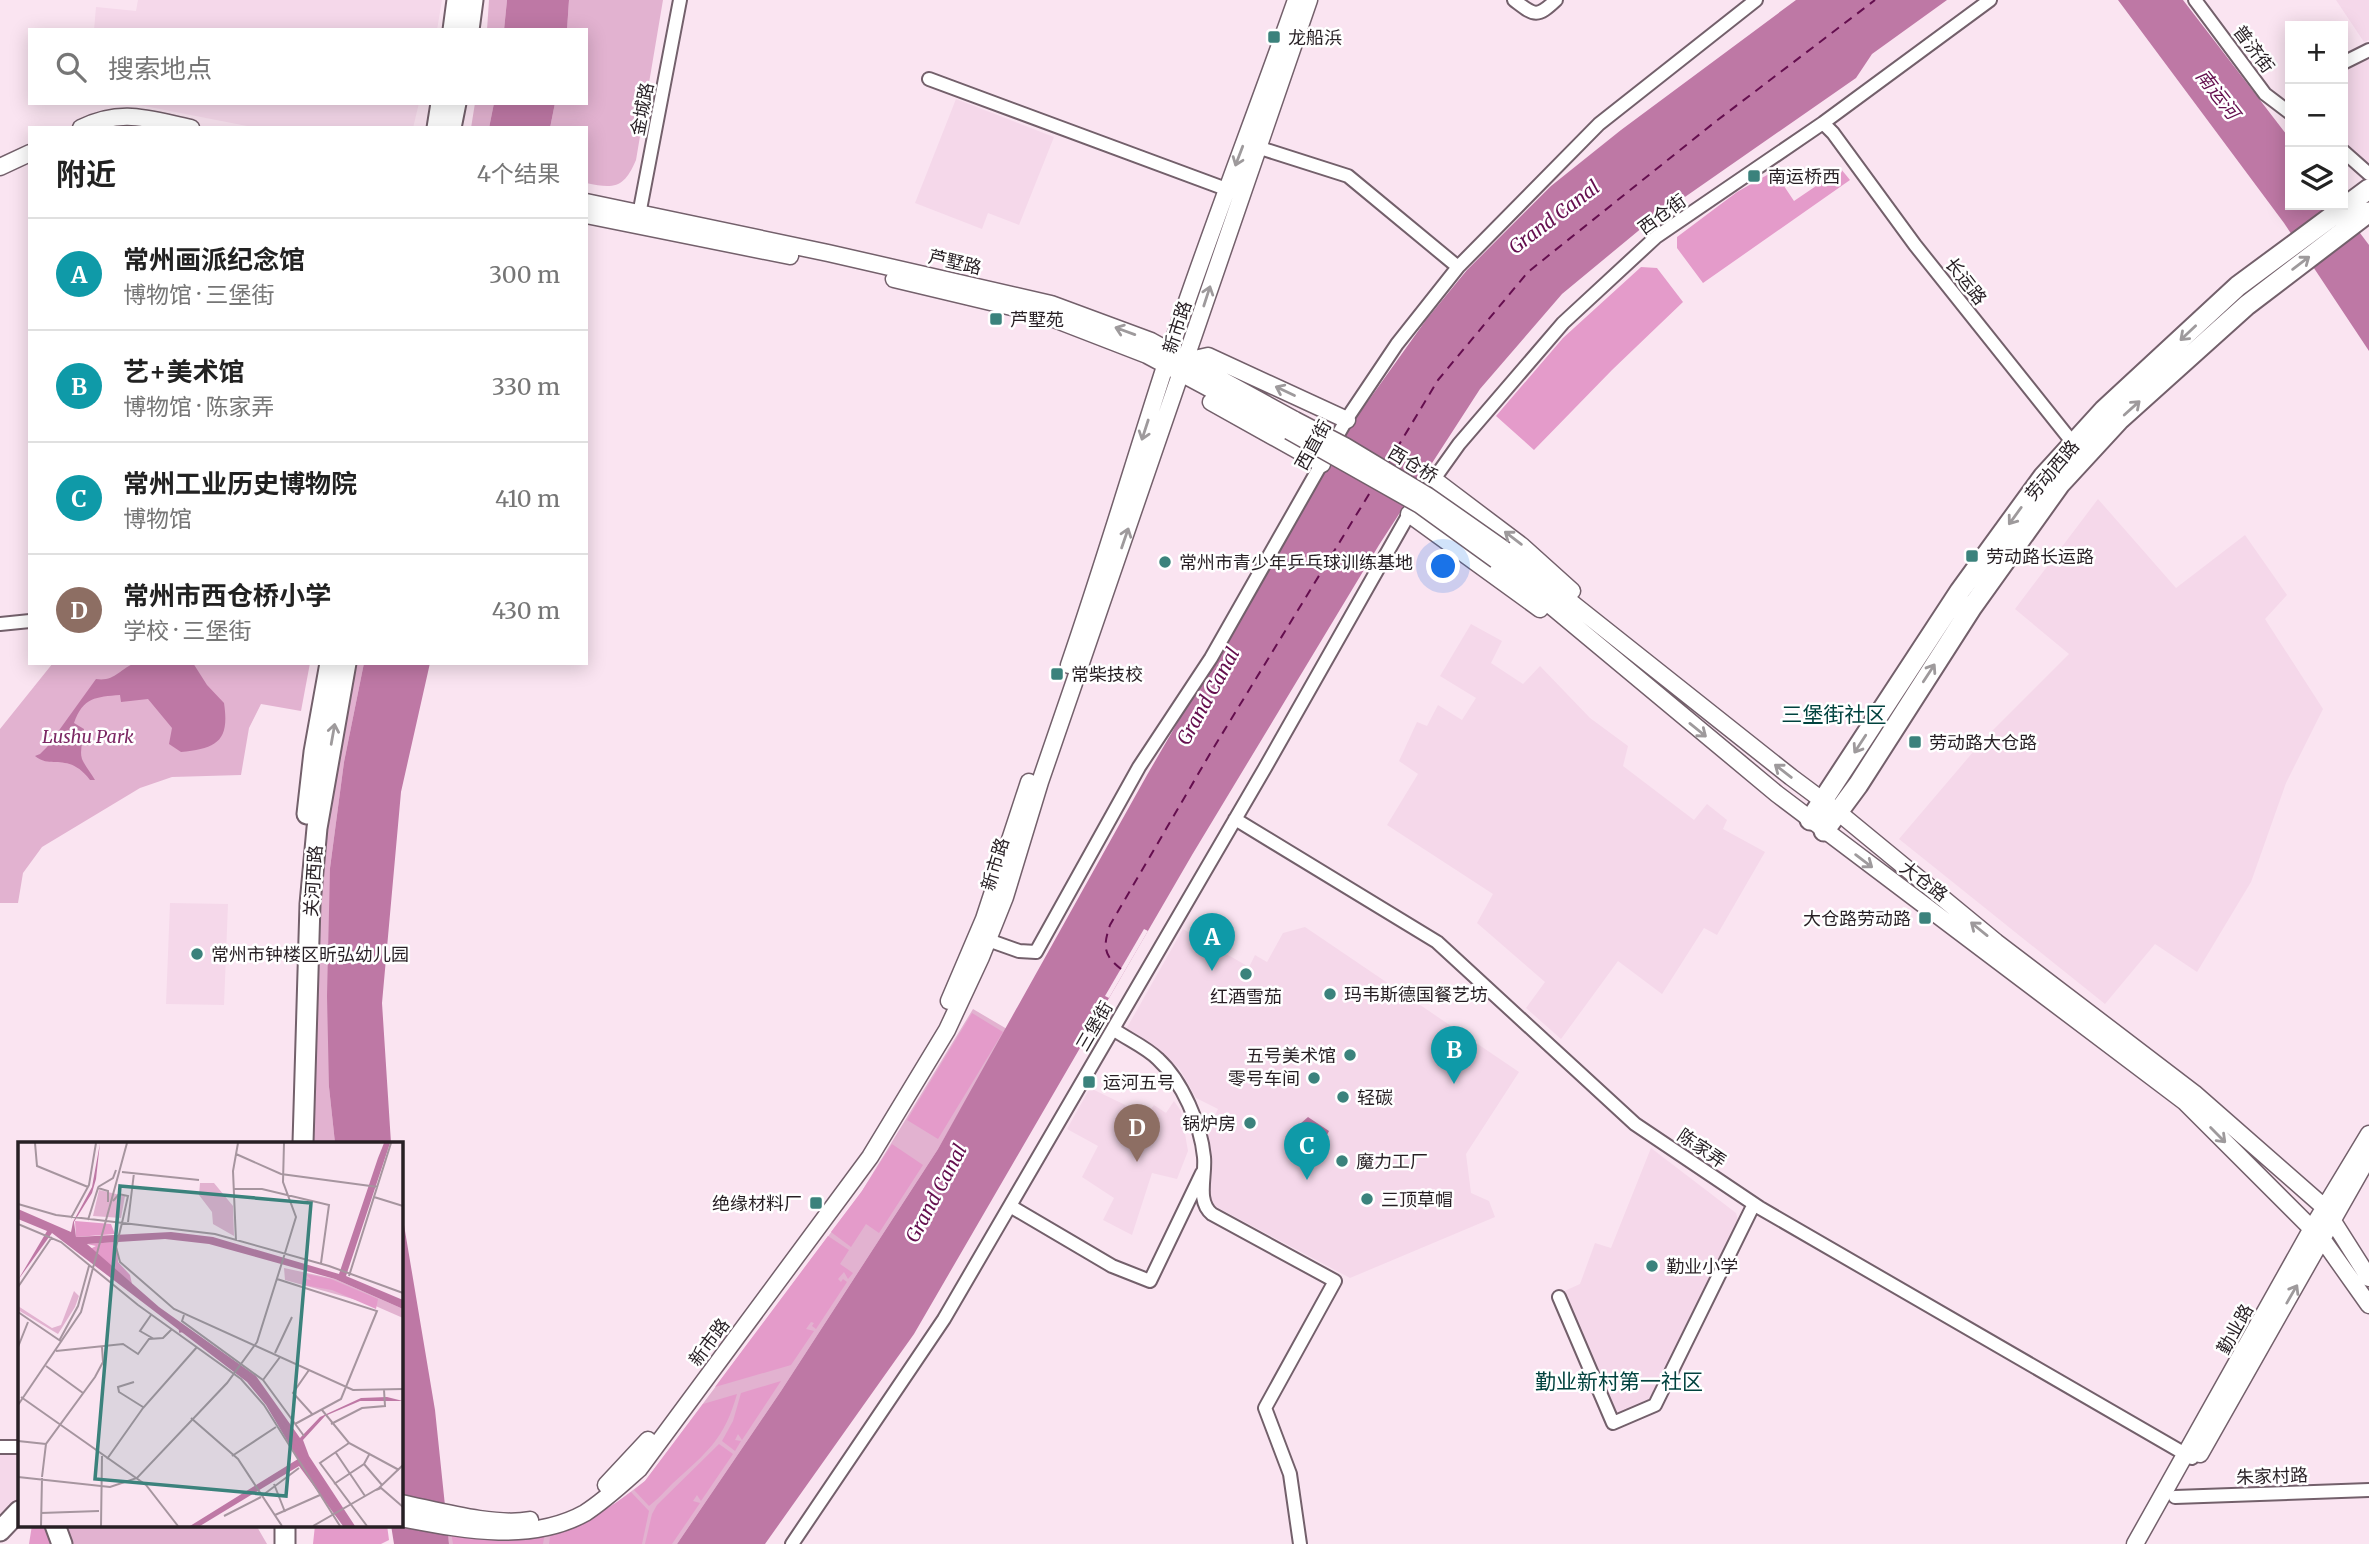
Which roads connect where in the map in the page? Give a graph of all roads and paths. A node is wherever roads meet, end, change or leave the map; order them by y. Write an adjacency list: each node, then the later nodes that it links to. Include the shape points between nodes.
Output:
1 (457, 0): 11 (main road)
2 (473, 0): 12 (main road)
3 (680, 0): 33 (street, 金城路)
4 (1296, 0): 29 (main road, 新市路, one-way to 29)
5 (1309, 0): 24 (main road, 新市路)
6 (1514, 0): 7 (street, via 1538,14)
7 (1556, 0)
8 (1756, 0): 34 (street, 西直街, via 1599,124)
9 (1990, 0): 19 (street, 西仓街)
10 (2195, 0): 18 (street, 普济街, via 2265,94)
11 (453, 28)
12 (468, 28)
13 (2369, 50): 14 (street)
14 (2348, 60)
15 (929, 79): 29 (street)
16 (441, 105): 22 (main road)
17 (456, 105): 23 (main road)
18 (2285, 110)
19 (1823, 123): 39 (street, 长运路); 41 (street, 西仓街, via 1656,237 1563,323)
20 (85, 126): 21 (main road, via 105,117 127,115)
21 (181, 126)
22 (437, 126)
23 (451, 126)
24 (1257, 147): 34 (street, via 1348,176); 36 (main road, 新市路, one-way to 24)
25 (28, 154): 27 (main road)
26 (2348, 155): 28 (street)
27 (0, 167)
28 (2369, 174)
29 (1226, 189): 35 (main road, 新市路)
30 (588, 203): 33 (main road, 芦墅路)
31 (2364, 204): 39 (main road, 劳动西路, one-way to 31); 39 (main road, 劳动西路, one-way to 39, via 2238,286 2104,410)
32 (588, 215): 33 (main road, 芦墅路)
33 (639, 219): 35 (main road, 芦墅路, via 1051,304 1151,341)
34 (1458, 267): 37 (street, 西直街, via 1397,344)
35 (1168, 359): 36 (main road, 芦墅路); 75 (main road, 新市路, one-way to 75, via 984,919 939,1026 863,1149 644,1446 610,1482 570,1510 540,1518 521,1522)
36 (1184, 367): 37 (main road, one-way to 36, via 1208,356); 38 (main road, 芦墅路); 40 (main road, via 1198,395); 53 (main road, 新市路, one-way to 36)
37 (1347, 420): 40 (street, 西直街)
38 (1292, 426): 43 (main road, 西仓桥, bridge, via 1345,446 1428,496)
39 (2079, 451): 50 (main road, 劳动西路, via 1858,785)
40 (1322, 464): 53 (street, 西直街, via 1211,658 1139,766 1036,953)
41 (1432, 478): 42 (street, 西仓街); 48 (main road, one-way to 41, via 1522,546)
42 (1409, 514): 49 (main road); 51 (street, 三堡街)
43 (1500, 555): 48 (main road, 大仓路); 49 (main road, 大仓路)
44 (28, 621): 45 (street)
45 (0, 624)
46 (330, 665): 56 (main road, 关河西路, via 298,884)
47 (346, 665): 57 (main road, 关河西路, one-way to 47, via 311,891 317,828)
48 (1672, 683): 50 (main road, 大仓路, one-way to 48)
49 (1663, 700): 52 (main road, 大仓路, one-way to 52)
50 (1830, 806): 52 (main road, 劳动西路); 62 (main road, 大仓路, one-way to 50, via 2194,1093 1996,942)
51 (1235, 819): 54 (street, 三堡街); 60 (street, 陈家弄, via 1437,942 1635,1124)
52 (1817, 825): 63 (main road, 大仓路, one-way to 63, via 2185,1102)
53 (988, 940): 75 (main road, 新市路, via 947,1030 870,1157 639,1469 609,1496 556,1525 503,1532)
54 (1112, 1029): 59 (street, via 1157,1058 1175,1079 1194,1119); 61 (street, 三堡街)
55 (2369, 1134): 62 (main road, 勤业路)
56 (293, 1142)
57 (303, 1142)
58 (2369, 1156): 62 (main road, 勤业路)
59 (1204, 1168): 61 (street, via 1150,1281 1112,1266); 84 (street, via 1205,1209 1335,1281 1265,1408 1290,1474)
60 (1754, 1204): 65 (street, via 1655,1405 1613,1423); 69 (street, 陈家弄)
61 (1010, 1206): 83 (street, 三堡街, via 944,1319)
62 (2329, 1214): 63 (main road, 勤业路); 64 (main road, 大仓路)
63 (2317, 1235): 66 (main road, 大仓路); 69 (main road, 勤业路)
64 (2369, 1278)
65 (1559, 1297)
66 (2369, 1305)
67 (0, 1447): 68 (street)
68 (18, 1447)
69 (2191, 1458): 71 (main road, 勤业路); 85 (main road, 勤业路)
70 (2369, 1490): 71 (street, 朱家村路)
71 (2175, 1497): 86 (main road, 勤业路)
72 (402, 1503): 75 (main road)
73 (18, 1512): 79 (main road)
74 (402, 1518): 75 (main road)
75 (450, 1520)
76 (55, 1526): 80 (main road)
77 (285, 1526): 81 (main road)
78 (298, 1526): 82 (main road)
79 (0, 1531)
80 (62, 1544)
81 (285, 1544)
82 (298, 1544)
83 (792, 1544)
84 (1300, 1544)
85 (2136, 1544)
86 (2148, 1544)

